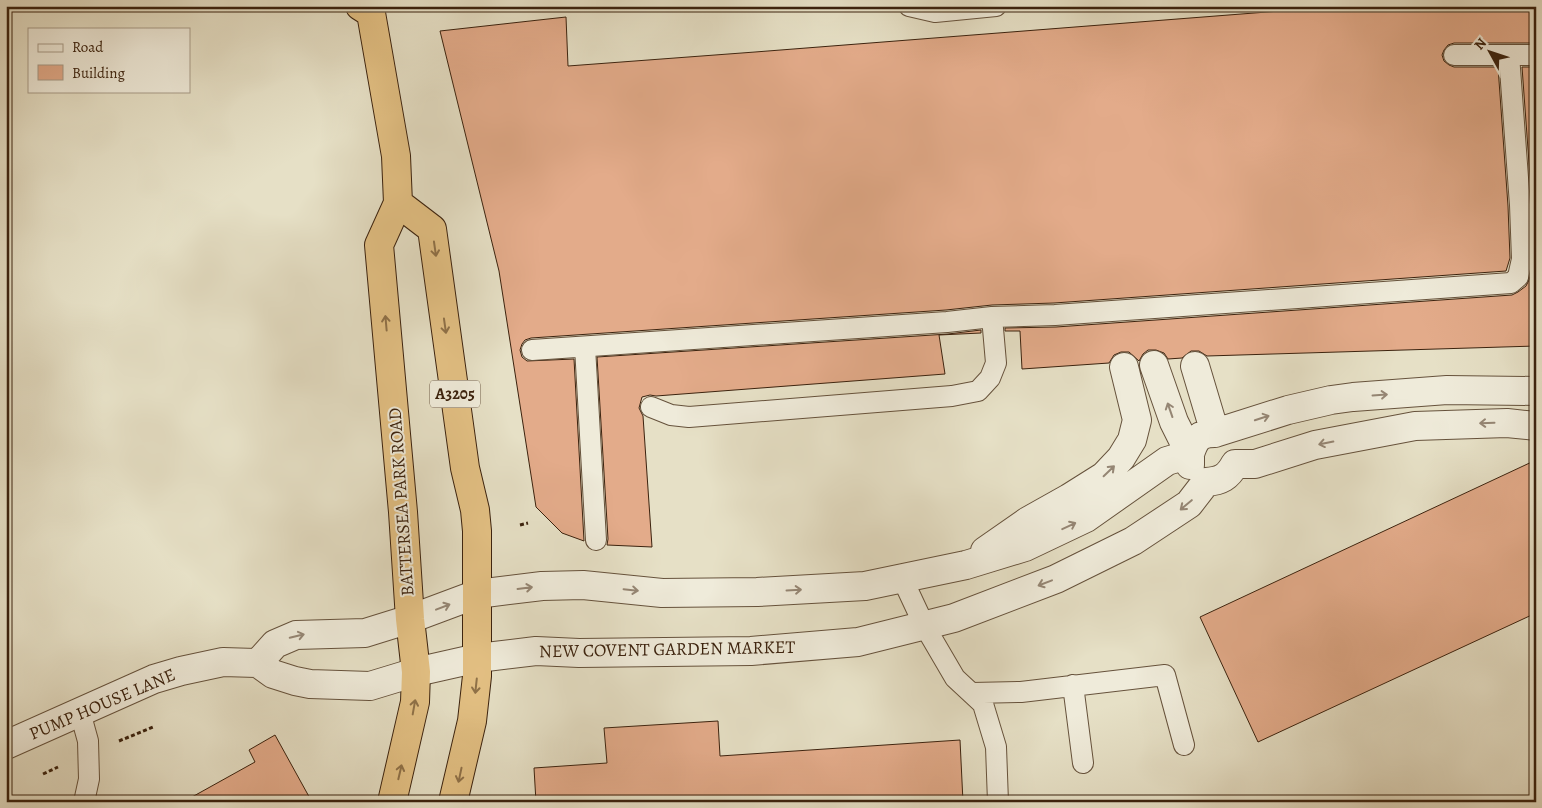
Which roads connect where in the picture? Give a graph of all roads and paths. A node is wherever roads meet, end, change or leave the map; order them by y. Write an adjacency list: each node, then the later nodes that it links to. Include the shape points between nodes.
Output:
1 (910, 6): 2 (lane, via 935,12)
2 (996, 6)
3 (370, 8): 7 (highway, BATTERSEA PARK ROAD, via 396,156)
4 (1454, 55): 5 (lane)
5 (1509, 55): 6 (lane); 8 (lane, via 1522,259 1518,278 1511,283)
6 (1536, 55)
7 (398, 203): 25 (highway, A3205, one-way to 25, via 432,229 465,468 475,510); 26 (highway, BATTERSEA PARK ROAD, one-way to 7, via 379,245)
8 (992, 317): 9 (lane); 15 (lane, via 996,363 990,378 978,391 952,396 689,417 671,415)
9 (585, 347): 10 (lane); 22 (lane)
10 (532, 350)
11 (1154, 365): 17 (street, one-way to 11, via 1174,422)
12 (1195, 366): 17 (street)
13 (1124, 367): 23 (street, one-way to 13, via 1028,521 1104,476 1121,458 1132,440 1137,420)
14 (1536, 391): 17 (street, one-way to 14, via 1288,410 1331,400 1447,390)
15 (651, 407)
16 (1536, 426): 18 (street, one-way to 18, via 1507,422 1415,426 1316,445 1255,464)
17 (1200, 442): 18 (street, via 1229,440 1235,449); 19 (street, via 1190,465 1194,474); 23 (street, one-way to 17, via 1024,547 1086,518)
18 (1235, 464): 19 (street, via 1225,478)
19 (1206, 482): 27 (street, NEW COVENT GARDEN MARKET, one-way to 27, via 1189,504 1134,541 1056,579 954,618)
20 (528, 523): 21 (path)
21 (520, 525)
22 (596, 540)
23 (966, 565): 24 (street)
24 (902, 578): 25 (street, one-way to 24, via 583,585 662,593 757,592 865,586); 27 (lane)
25 (477, 594): 26 (street, one-way to 25); 28 (highway, A3205)
26 (410, 619): 29 (street, one-way to 26, via 275,644 296,635 365,633); 30 (highway, BATTERSEA PARK ROAD)
27 (924, 625): 28 (street, NEW COVENT GARDEN MARKET, via 858,642 751,651 536,651); 32 (lane, via 955,678)
28 (478, 658): 30 (street, NEW COVENT GARDEN MARKET); 39 (highway, A3205, one-way to 39, via 473,714)
29 (258, 662): 30 (street, via 273,674 319,684 370,686); 33 (street, PUMP HOUSE LANE, via 223,662 181,671 147,682)
30 (416, 672): 38 (highway, BATTERSEA PARK ROAD, one-way to 30, via 415,702)
31 (1073, 686): 32 (lane); 35 (lane, via 1165,675); 36 (lane)
32 (972, 693): 40 (lane, via 983,704 996,747)
33 (80, 712): 34 (street, PUMP HOUSE LANE); 37 (lane, via 88,741 90,779)
34 (9, 738)
35 (1184, 745)
36 (1083, 763)
37 (84, 802)
38 (392, 802)
39 (453, 802)
40 (998, 802)

